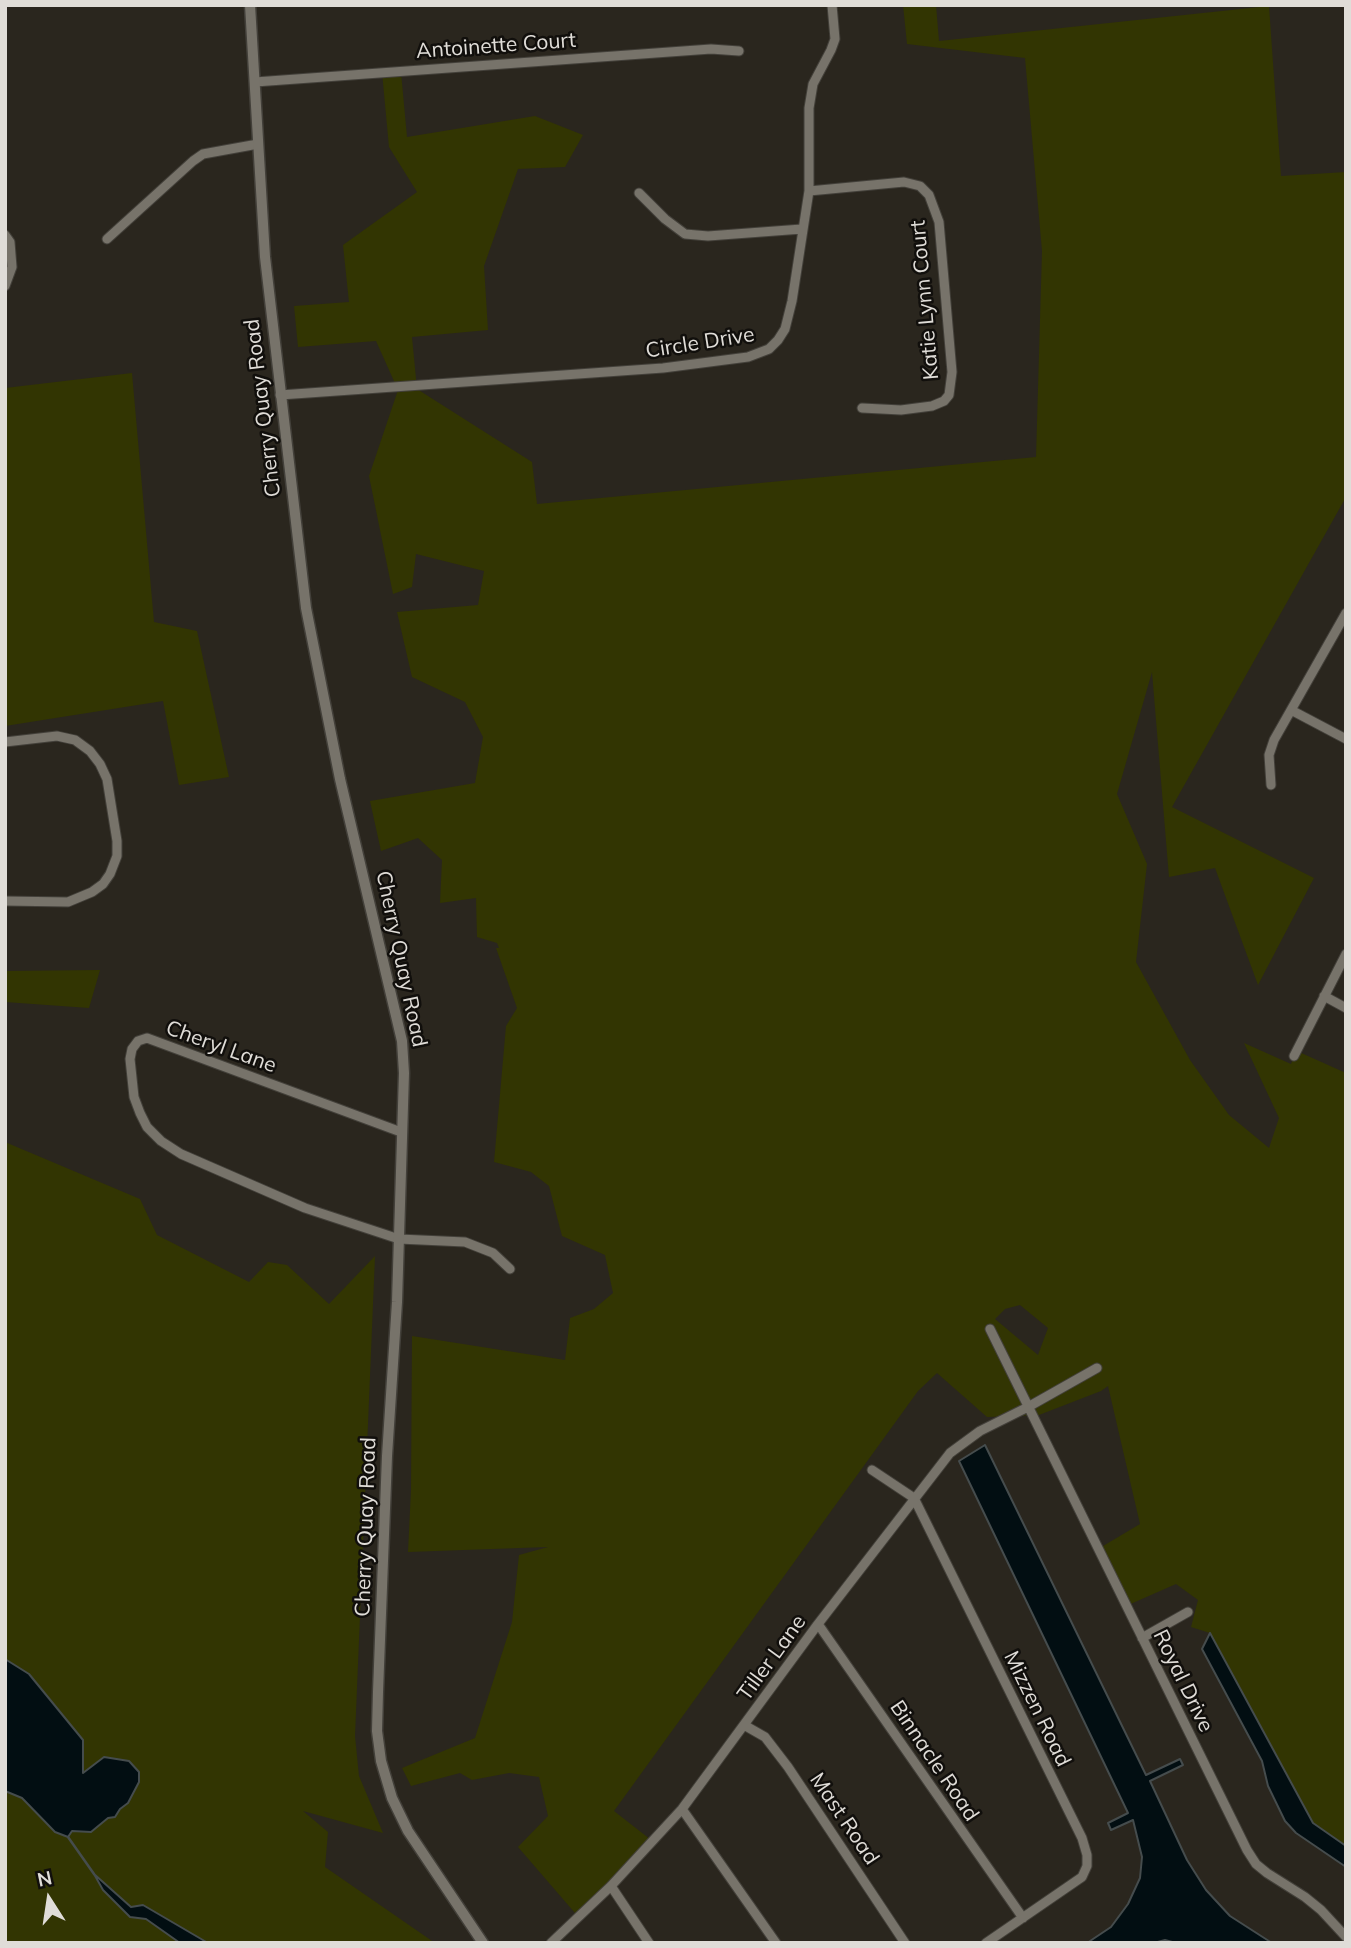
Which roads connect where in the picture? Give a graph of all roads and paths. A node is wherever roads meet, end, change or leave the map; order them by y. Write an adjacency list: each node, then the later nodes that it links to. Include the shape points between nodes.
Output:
1 (250, 5): 4 (street, Cherry Quay Road)
2 (832, 5): 6 (street, Circle Drive, via 835,38 813,84 809,108)
3 (739, 51): 4 (street, Antoinette Court, via 697,50)
4 (255, 82): 5 (street, Cherry Quay Road)
5 (258, 144): 10 (street, via 203,154); 12 (street, Cherry Quay Road)
6 (809, 191): 8 (street, Circle Drive); 13 (street, Katie Lynn Court, via 904,182 920,186 929,195 939,222 952,372 949,395 932,406)
7 (639, 193): 8 (street, via 685,234)
8 (802, 229): 12 (street, Circle Drive, via 785,329 769,349 748,357 663,368)
9 (5, 235): 11 (street, via 12,267)
10 (107, 239)
11 (5, 286)
12 (280, 395): 24 (street, Cherry Quay Road, via 308,620 402,1041)
13 (862, 408)
14 (1346, 613): 15 (street)
15 (1291, 710): 16 (street); 18 (street, via 1269,755)
16 (1346, 739)
17 (5, 743): 19 (street, via 57,736 75,740 90,751 107,779 117,841 110,874 92,892 68,902)
18 (1271, 785)
19 (5, 901)
20 (1346, 954): 21 (street)
21 (1324, 996): 22 (street); 23 (street)
22 (1346, 1009)
23 (1294, 1056)
24 (401, 1132): 25 (street, Cherry Quay Road); 25 (street, Cheryl Lane, via 147,1038 132,1049 134,1097 147,1127 161,1141 304,1208)
25 (398, 1239): 26 (street, via 465,1242 493,1253); 40 (street, Cherry Quay Road, via 377,1731 391,1798 408,1832)
26 (510, 1269)
27 (990, 1329): 29 (street)
28 (1097, 1368): 29 (street, Tiller Lane)
29 (1028, 1407): 31 (street, Tiller Lane, via 980,1431 950,1453); 34 (street, Royal Drive)
30 (872, 1470): 31 (street, Mizzen Road)
31 (914, 1499): 33 (street, Tiller Lane); 38 (street, Mizzen Road, via 1087,1855 1082,1877)
32 (1188, 1612): 34 (street)
33 (818, 1624): 35 (street, Tiller Lane); 38 (street, Binnacle Road)
34 (1142, 1638): 39 (street, Royal Drive, via 1256,1864 1305,1897)
35 (744, 1724): 36 (street, Tiller Lane); 44 (street, Mast Road, via 765,1737 788,1767)
36 (682, 1810): 37 (street, Tiller Lane); 43 (street)
37 (611, 1886): 41 (street, Tiller Lane); 42 (street)
38 (1023, 1918): 45 (street, Mizzen Road)
39 (1346, 1937)
40 (483, 1943)
41 (551, 1943)
42 (649, 1943)
43 (776, 1943)
44 (905, 1943)
45 (986, 1943)

